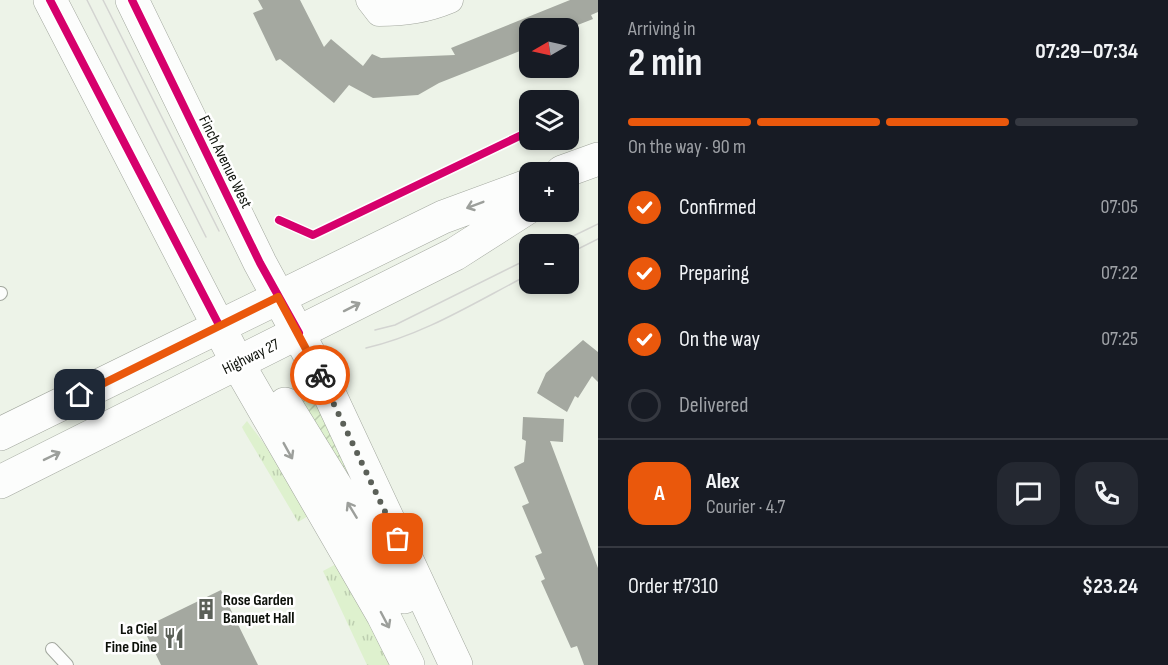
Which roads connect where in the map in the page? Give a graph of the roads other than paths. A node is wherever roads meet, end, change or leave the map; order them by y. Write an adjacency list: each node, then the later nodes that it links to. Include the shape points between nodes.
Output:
1 (50, 0): 11 (main road, Finch Avenue West)
2 (132, 0): 10 (main road, Finch Avenue West)
3 (369, 0): 4 (street, via 379,13 403,13 427,10)
4 (450, 0)
5 (598, 160): 6 (main road); 7 (main road)
6 (579, 166)
7 (579, 173)
8 (519, 189): 10 (main road, one-way to 10, via 443,217)
9 (519, 213): 12 (main road, Highway 27, one-way to 9, via 455,254)
10 (278, 297): 11 (main road); 12 (main road, Finch Avenue West)
11 (226, 322): 13 (main road, Finch Avenue West); 14 (main road)
12 (299, 333): 13 (main road, Highway 27); 19 (main road, Finch Avenue West)
13 (246, 360): 15 (main road, Highway 27, one-way to 13); 18 (main road, Finch Avenue West, one-way to 18); 19 (main road, Finch Avenue West, one-way to 13, via 413,612)
14 (0, 434)
15 (0, 482)
16 (52, 649): 17 (lane)
17 (67, 665)
18 (408, 665)
19 (454, 665)

